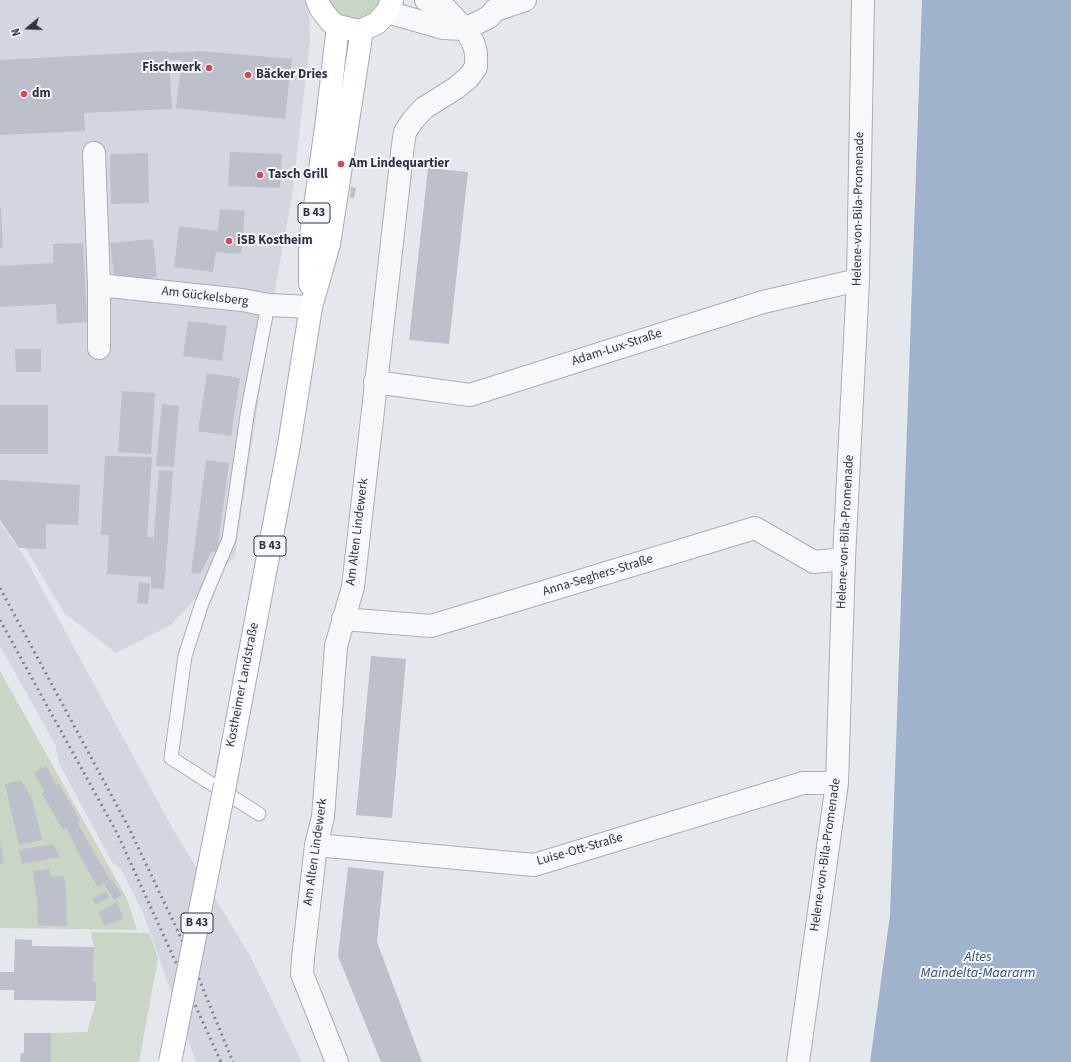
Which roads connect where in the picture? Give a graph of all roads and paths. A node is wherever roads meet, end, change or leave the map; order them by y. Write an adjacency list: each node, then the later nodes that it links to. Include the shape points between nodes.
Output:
1 (317, 0): 6 (main road, via 325,16)
2 (426, 0): 7 (street, via 444,7)
3 (526, 0): 7 (street, via 496,10 489,17)
4 (863, 0): 10 (street, Helene-von-Bila-Promenade)
5 (390, 6): 7 (street, via 444,28); 8 (main road, via 377,23)
6 (338, 26): 8 (main road); 13 (main road, Kostheimer Landstraße / B 43, via 310,242)
7 (465, 29): 15 (street, Am Alten Lindewerk, via 473,42 476,67 456,88 424,108 405,132)
8 (362, 30): 13 (main road, Kostheimer Landstraße / B 43, via 330,244)
9 (94, 153): 11 (street)
10 (858, 280): 15 (street, Adam-Lux-Straße, via 763,302 470,395); 16 (street, Helene-von-Bila-Promenade)
11 (99, 285): 12 (street, Am Gückelsberg); 14 (street)
12 (268, 305): 13 (street, Am Gückelsberg); 19 (lane, via 248,409 229,539 202,603 185,656 171,758)
13 (311, 307): 21 (main road, Kostheimer Landstraße / B 43, bridge, via 289,445)
14 (99, 348)
15 (375, 382): 17 (street, Am Alten Lindewerk, via 353,587)
16 (844, 559): 17 (street, Anna-Seghers-Straße, via 814,562 755,528 431,626); 18 (street, Helene-von-Bila-Promenade)
17 (343, 620): 20 (street, Am Alten Lindewerk, via 336,646 323,817)
18 (837, 783): 20 (street, Luise-Ott-Straße, via 802,784 534,865); 23 (street, Helene-von-Bila-Promenade)
19 (259, 814)
20 (316, 845): 22 (street, Am Alten Lindewerk, via 302,974)
21 (170, 1062)
22 (337, 1062)
23 (798, 1062)

